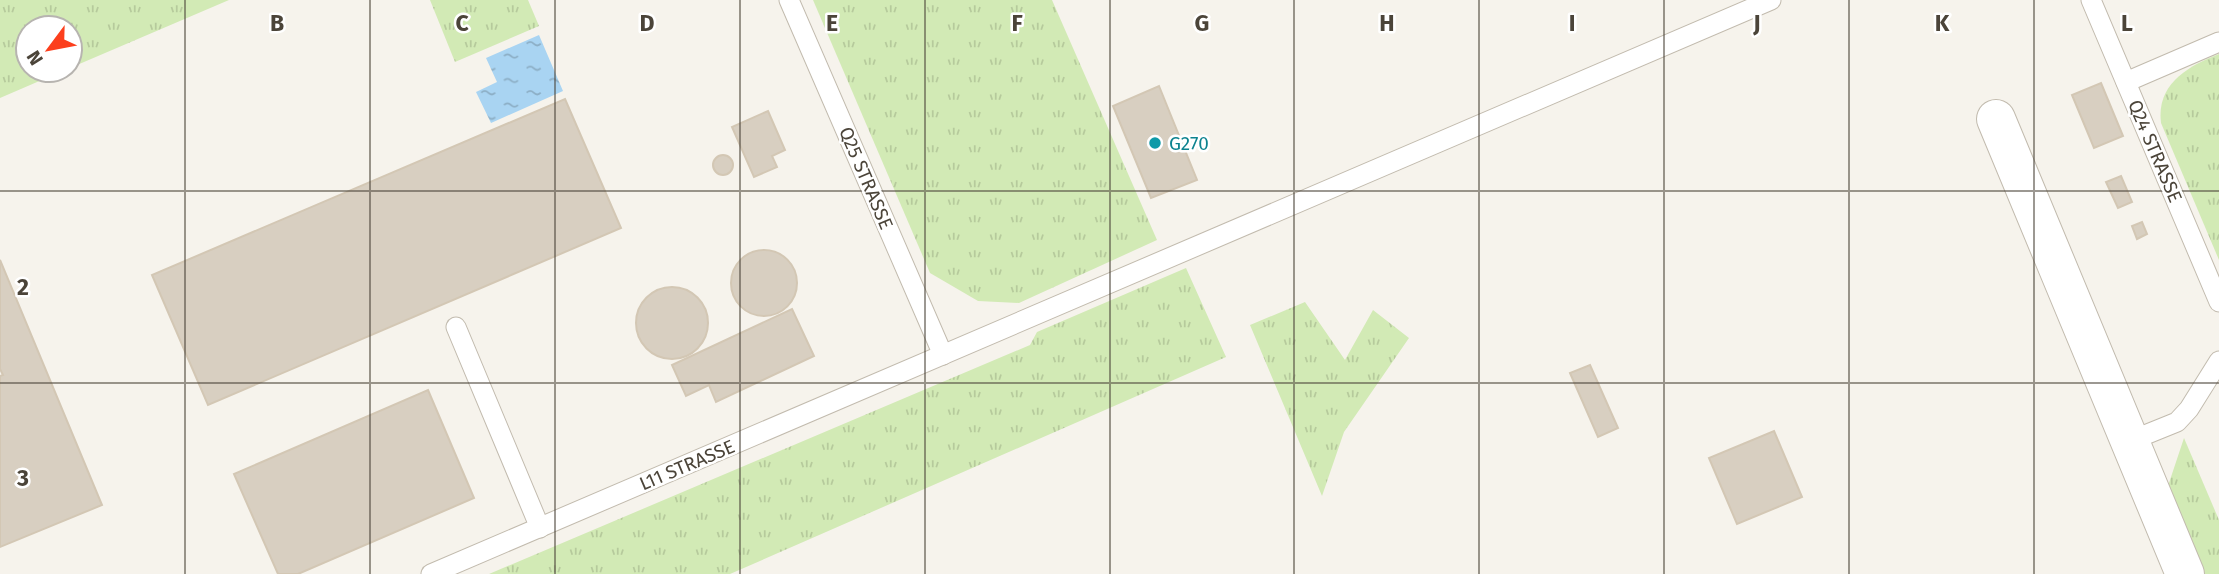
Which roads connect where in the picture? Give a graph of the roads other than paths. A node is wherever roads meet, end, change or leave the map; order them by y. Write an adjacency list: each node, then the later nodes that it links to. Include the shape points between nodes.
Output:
1 (789, 0): 9 (lane, Q25 STRASSE)
2 (1771, 0): 9 (lane, L11 STRASSE)
3 (2091, 0): 5 (lane, Q24 STRASSE)
4 (2219, 42): 5 (lane)
5 (2126, 82): 7 (lane, Q24 STRASSE)
6 (1996, 119): 11 (street)
7 (2219, 302)
8 (456, 327): 12 (lane)
9 (943, 355): 12 (lane, L11 STRASSE)
10 (2219, 360): 11 (lane, via 2177,422)
11 (2130, 441): 14 (street)
12 (540, 528): 13 (lane, L11 STRASSE)
13 (431, 574)
14 (2185, 574)

